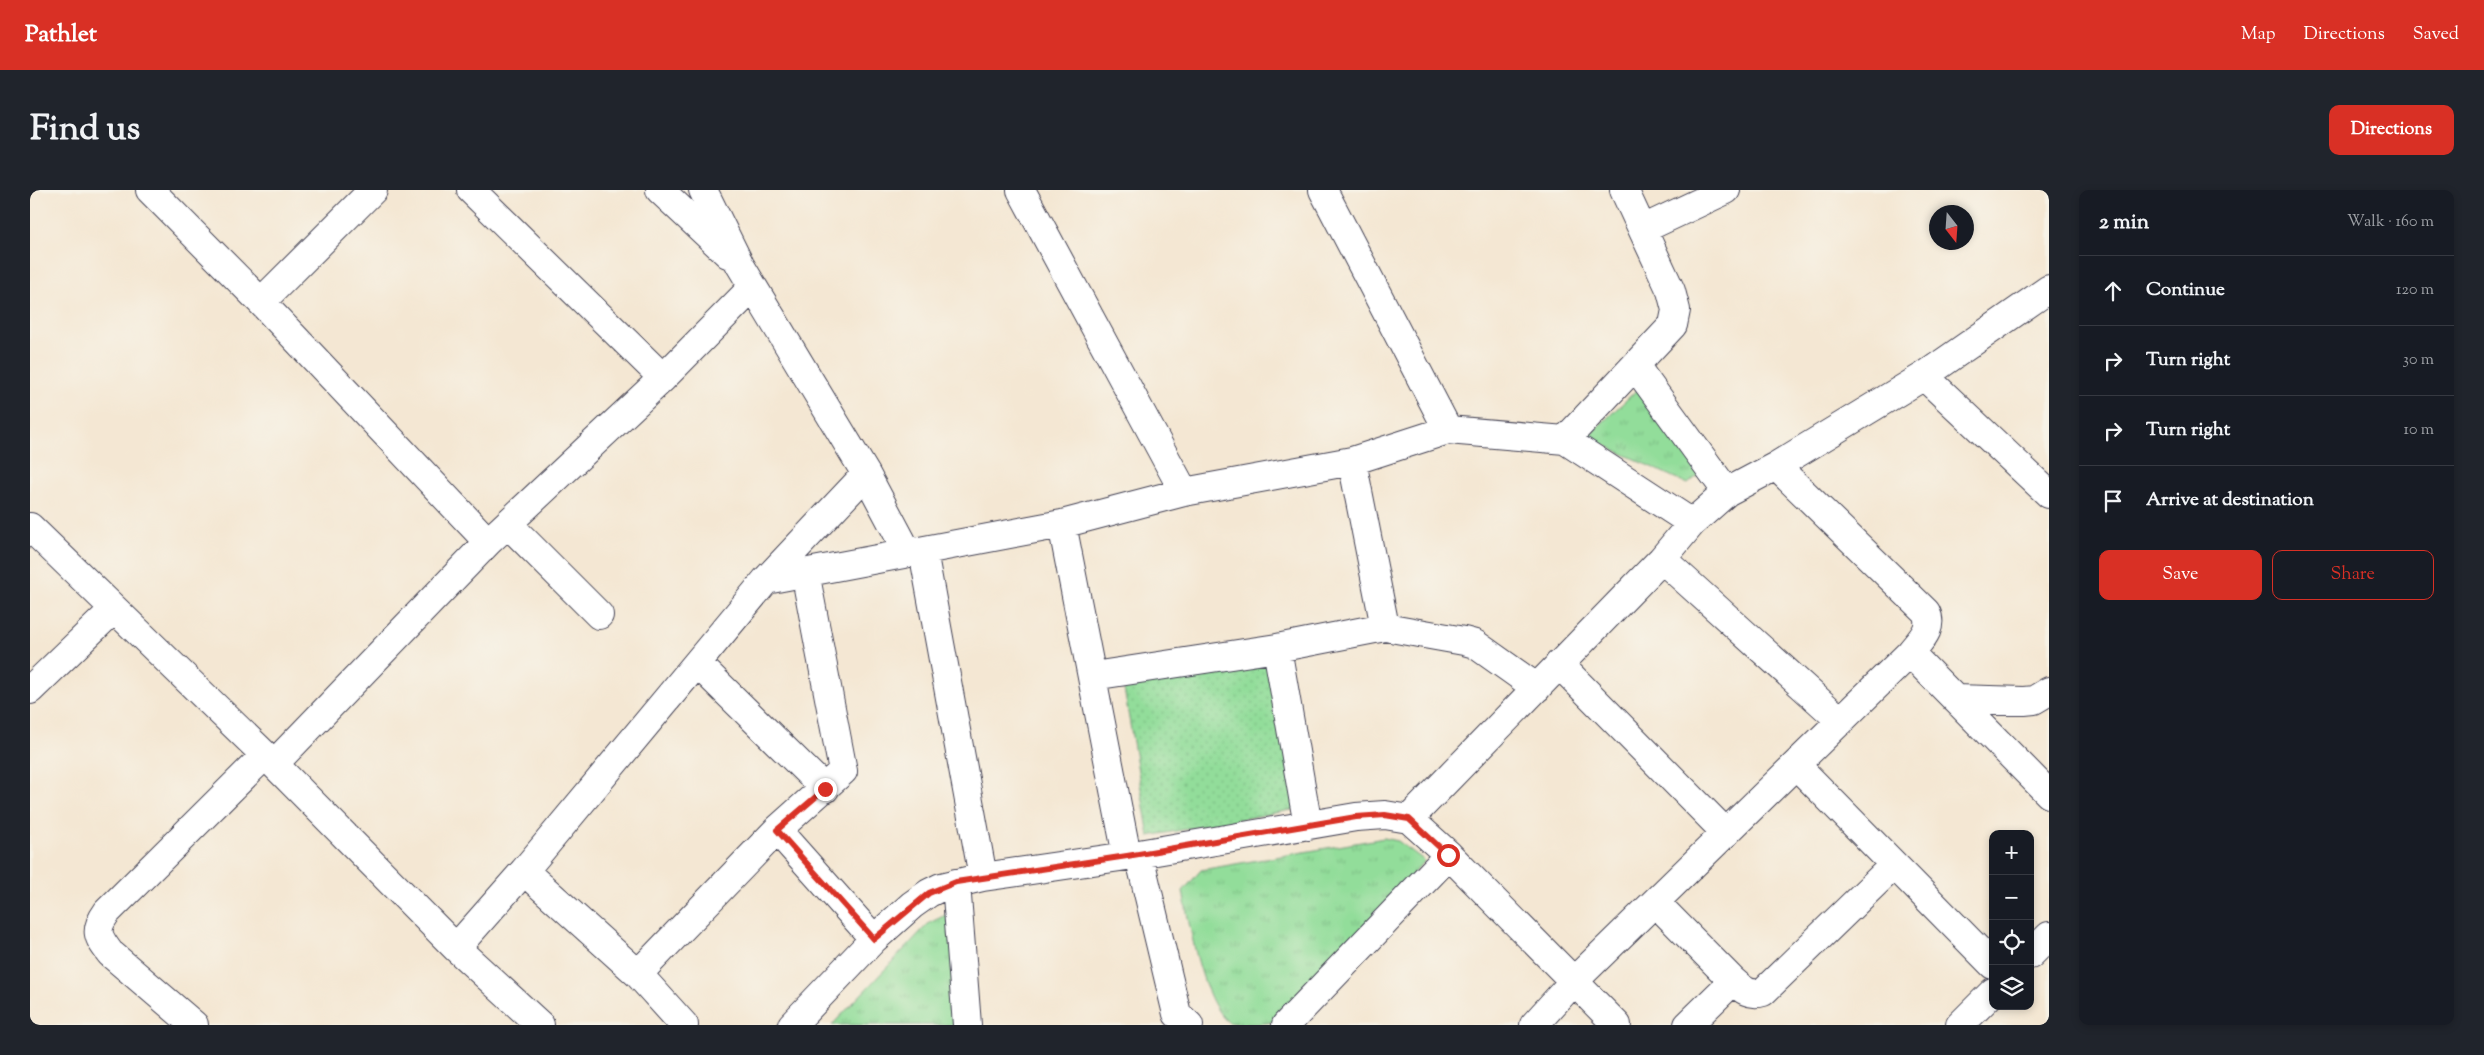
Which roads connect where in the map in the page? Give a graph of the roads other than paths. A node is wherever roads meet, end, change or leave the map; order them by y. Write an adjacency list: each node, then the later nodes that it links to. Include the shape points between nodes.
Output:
1 (150, 190): 13 (street)
2 (373, 190): 13 (street)
3 (471, 190): 16 (street)
4 (660, 190): 11 (street)
5 (703, 190): 11 (street)
6 (1021, 190): 22 (street)
7 (1323, 190): 17 (street)
8 (1624, 190): 10 (street)
9 (1726, 190): 10 (street)
10 (1643, 229): 14 (street, via 1671,291 1676,310 1673,325)
11 (746, 276): 16 (street); 21 (street)
12 (2049, 289): 15 (street)
13 (261, 302): 29 (street)
14 (1636, 367): 18 (street); 23 (street)
15 (1924, 376): 20 (street); 24 (street)
16 (663, 378): 26 (street)
17 (1448, 430): 18 (street); 19 (street)
18 (1564, 440): 25 (street)
19 (1352, 461): 22 (street); 36 (street)
20 (1776, 466): 23 (street); 38 (street, via 1926,612 1929,628)
21 (866, 474): 30 (street); 33 (street)
22 (1184, 492): 27 (street)
23 (1727, 492): 25 (street)
24 (2049, 494)
25 (1692, 523): 31 (street)
26 (508, 524): 29 (street); 35 (street)
27 (1062, 524): 30 (street); 41 (street)
28 (30, 527): 34 (street)
29 (488, 542): 47 (street)
30 (915, 552): 32 (street); 59 (street)
31 (1662, 559): 40 (street); 46 (street)
32 (805, 572): 33 (street); 49 (street, via 843,772)
33 (766, 580): 39 (street)
34 (114, 608): 43 (street); 47 (street)
35 (599, 615)
36 (1385, 627): 37 (street); 42 (street, via 1474,644)
37 (1277, 648): 41 (street); 52 (street)
38 (1910, 653): 45 (street); 46 (street)
39 (698, 664): 49 (street); 58 (street)
40 (1559, 664): 42 (street); 54 (street)
41 (1093, 676): 56 (street)
42 (1537, 688): 51 (street)
43 (30, 690)
44 (2049, 691): 45 (street, via 2034,700 2024,701)
45 (1955, 699): 50 (street)
46 (1841, 721): 48 (street)
47 (270, 759): 64 (street); 71 (street, via 98,924 99,939 110,953)
48 (1796, 765): 54 (street); 57 (street)
49 (825, 789): 53 (street)
50 (2049, 794)
51 (1409, 819): 52 (street, via 1366,816); 55 (street)
52 (1308, 826): 56 (street)
53 (777, 830): 63 (street); 67 (street)
54 (1726, 833): 61 (street)
55 (1448, 855): 68 (street); 77 (street)
56 (1133, 856): 59 (street); 76 (street, via 1177,1014)
57 (1894, 865): 66 (street); 69 (street, via 1763,992 1744,991)
58 (524, 871): 64 (street); 67 (street)
59 (982, 877): 60 (street)
60 (956, 882): 63 (street, via 929,893); 75 (street)
61 (1655, 902): 68 (street); 69 (street)
62 (2049, 936): 65 (street)
63 (874, 939): 74 (street)
64 (456, 948): 72 (street)
65 (2034, 951)
66 (1989, 961)
67 (638, 974): 73 (street)
68 (1574, 981): 78 (street); 79 (street)
69 (1733, 981): 80 (street)
70 (1989, 996): 81 (street)
71 (194, 1025)
72 (540, 1025)
73 (684, 1025)
74 (792, 1025)
75 (967, 1025)
76 (1189, 1025)
77 (1286, 1025)
78 (1534, 1025)
79 (1618, 1025)
80 (1688, 1025)
81 (1960, 1025)

